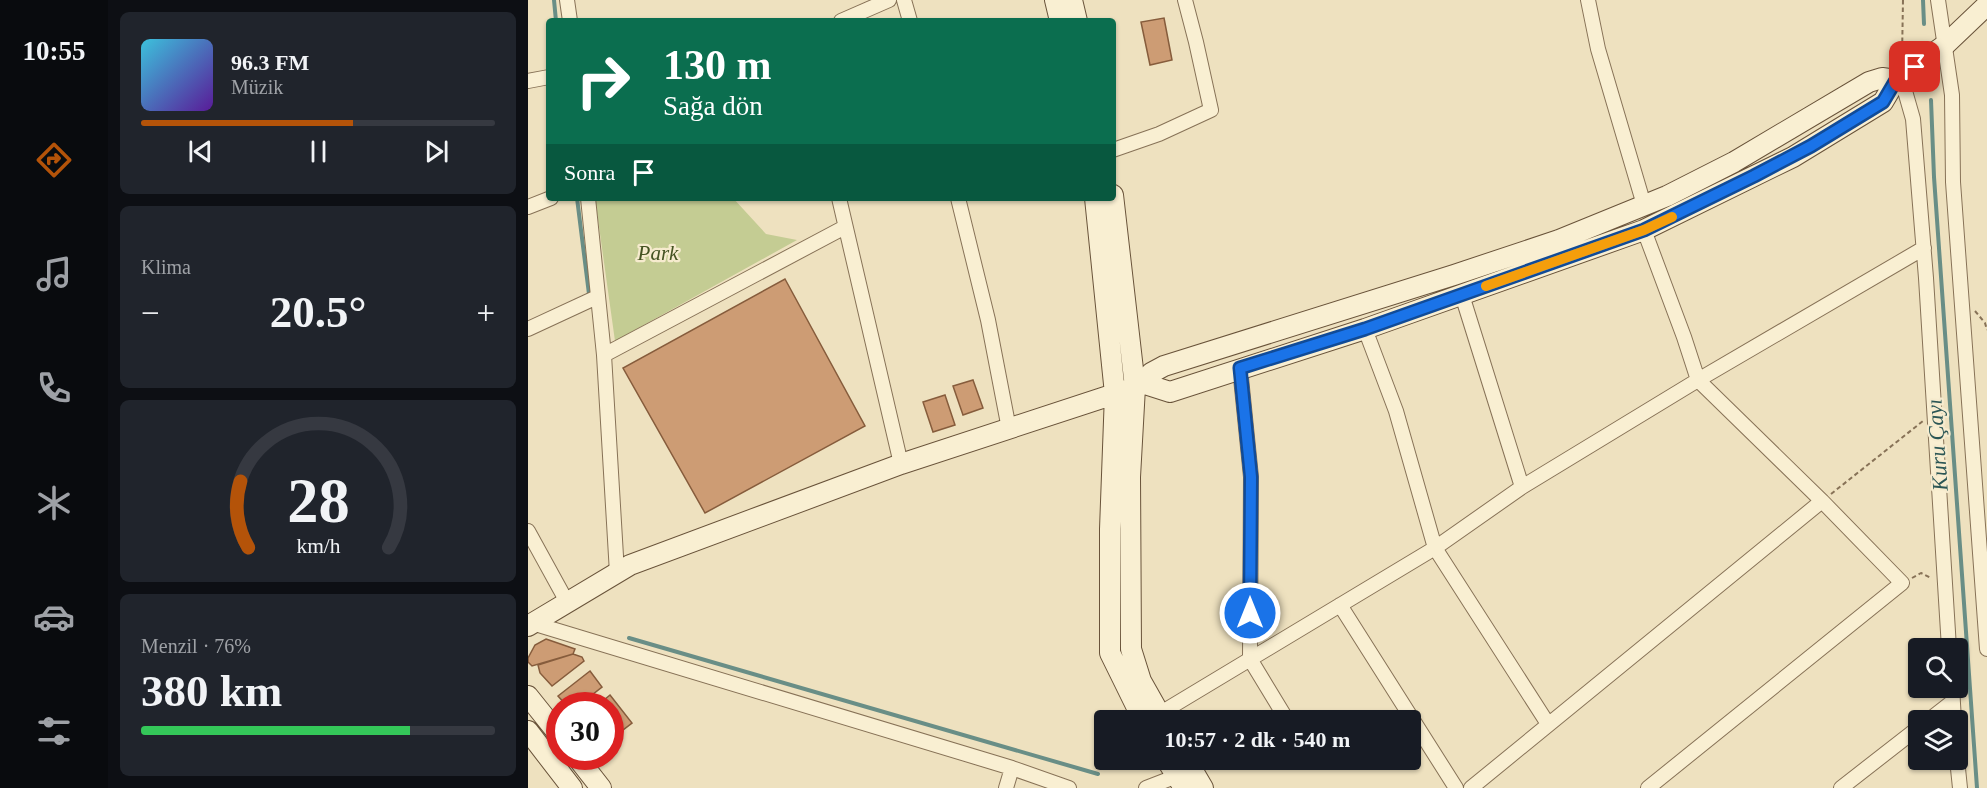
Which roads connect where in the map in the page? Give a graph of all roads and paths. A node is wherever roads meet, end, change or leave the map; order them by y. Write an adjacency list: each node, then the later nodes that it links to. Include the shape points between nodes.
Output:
1 (567, 0): 11 (street)
2 (889, 0): 12 (street)
3 (904, 0): 13 (street)
4 (1055, 0): 14 (street)
5 (1072, 0): 15 (street)
6 (1185, 0): 20 (street, via 1210,110 1160,134)
7 (1588, 0): 27 (street, via 1598,49)
8 (1903, 0): 18 (path)
9 (1938, 0): 16 (street)
10 (1987, 5): 16 (street)
11 (570, 18)
12 (848, 18)
13 (909, 18)
14 (1059, 18)
15 (1076, 18)
16 (1945, 45): 18 (street); 46 (street, via 1952,95 1953,182)
17 (546, 77): 19 (street)
18 (1899, 78): 27 (street, via 1869,81 1734,162); 30 (street, via 1883,102 1793,157); 31 (street, via 1913,119)
19 (528, 81)
20 (1116, 149)
21 (546, 200): 28 (street)
22 (588, 201): 33 (street)
23 (840, 201): 29 (street)
24 (959, 201): 42 (street)
25 (1095, 201): 40 (street)
26 (1114, 201): 39 (street)
27 (1644, 205): 39 (street, via 1559,240 1455,275 1164,366)
28 (528, 207)
29 (845, 227): 36 (street); 43 (street)
30 (1644, 230): 32 (street); 38 (street)
31 (1924, 248): 38 (street); 41 (street)
32 (1462, 295): 35 (street); 44 (street)
33 (597, 297): 34 (street); 36 (street)
34 (528, 329)
35 (1365, 329): 37 (street); 48 (street, via 1396,411)
36 (604, 355): 49 (street)
37 (1240, 368): 39 (street, via 1170,392); 57 (street, via 1251,477)
38 (1698, 380): 44 (street); 45 (street)
39 (1140, 386): 40 (street); 62 (street, via 1130,477 1131,649)
40 (1115, 394): 42 (street); 61 (street, via 1110,653)
41 (1935, 412): 45 (path); 51 (street)
42 (1009, 429): 43 (street)
43 (901, 464): 49 (street)
44 (1522, 487): 48 (street)
45 (1822, 501): 50 (street); 68 (street)
46 (1982, 518): 56 (street)
47 (528, 531): 52 (street)
48 (1435, 548): 53 (street); 68 (street)
49 (617, 573): 52 (street)
50 (1902, 584): 51 (path, via 1921,573); 83 (street)
51 (1946, 584): 55 (street)
52 (567, 602): 54 (street)
53 (1340, 605): 57 (street); 81 (street)
54 (530, 624): 71 (street)
55 (1949, 638)
56 (1987, 641)
57 (1250, 659): 63 (street); 64 (street)
58 (528, 696): 67 (street)
59 (1953, 698): 60 (street)
60 (1953, 702): 65 (street); 66 (street)
61 (1149, 710)
62 (1152, 710)
63 (1168, 710)
64 (1281, 710)
65 (1942, 710)
66 (1953, 710)
67 (546, 718)
68 (1548, 724): 82 (street)
69 (528, 731): 75 (street)
70 (1908, 736): 84 (street)
71 (1011, 768): 77 (street); 78 (street)
72 (587, 770): 76 (street)
73 (1958, 770): 85 (street)
74 (1185, 773): 79 (street); 80 (street)
75 (572, 788)
76 (601, 788)
77 (1006, 788)
78 (1068, 788)
79 (1146, 788)
80 (1203, 788)
81 (1456, 788)
82 (1472, 788)
83 (1648, 788)
84 (1841, 788)
85 (1960, 788)

